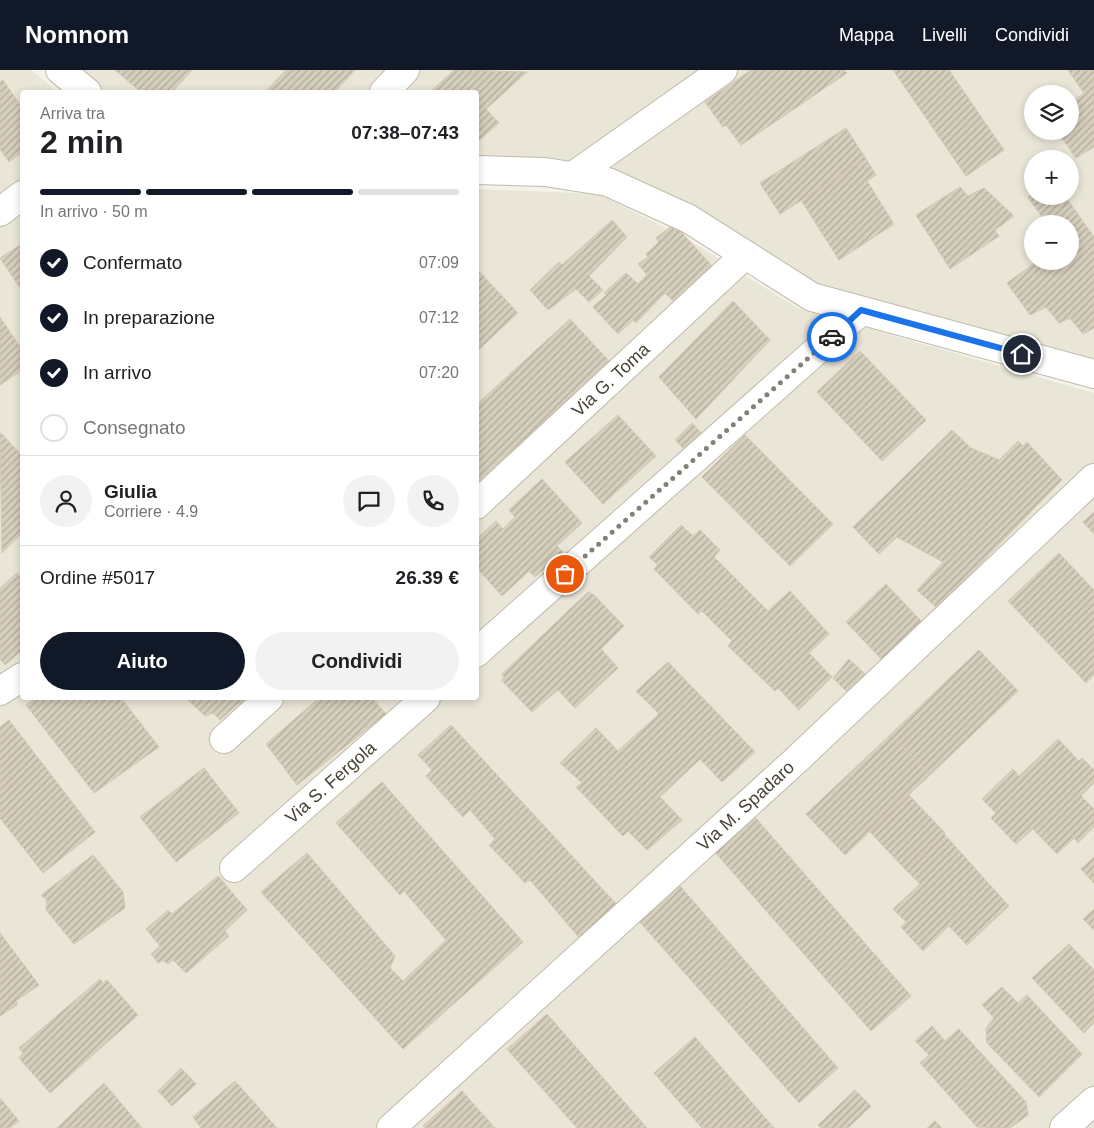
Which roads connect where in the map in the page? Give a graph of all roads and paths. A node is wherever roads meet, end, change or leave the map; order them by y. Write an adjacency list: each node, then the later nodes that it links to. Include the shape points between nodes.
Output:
1 (60, 70): 4 (street)
2 (404, 70): 5 (street)
3 (723, 70): 7 (street)
4 (85, 90)
5 (386, 90)
6 (479, 170): 7 (street)
7 (573, 176): 10 (street, via 608,182 689,219)
8 (20, 197): 9 (street)
9 (0, 212)
10 (745, 255): 11 (street, via 812,297); 14 (street, Via G. Toma)
11 (861, 310): 12 (street); 15 (street)
12 (1094, 374)
13 (1094, 478): 23 (street, Via M. Spadaro, via 786,770)
14 (479, 502)
15 (479, 650)
16 (20, 677): 17 (street)
17 (0, 692)
18 (267, 700): 20 (street)
19 (424, 700): 21 (street, Via S. Fergola)
20 (224, 739)
21 (234, 868)
22 (1094, 1101): 24 (street)
23 (391, 1128)
24 (1064, 1128)

